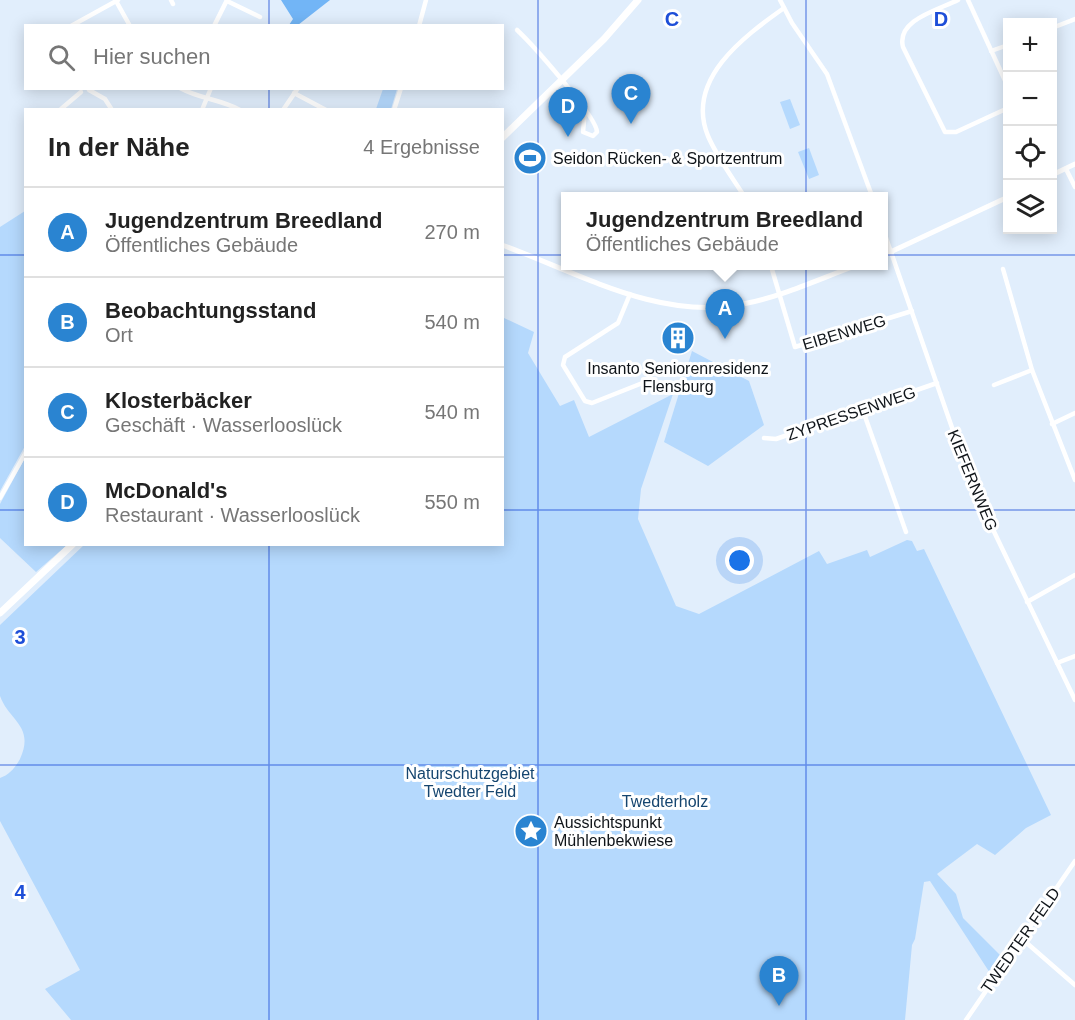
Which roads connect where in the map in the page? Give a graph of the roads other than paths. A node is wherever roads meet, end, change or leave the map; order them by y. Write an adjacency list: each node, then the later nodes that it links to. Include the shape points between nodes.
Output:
1 (227, 0): 9 (street); 13 (street)
2 (426, 0): 14 (street)
3 (638, 0): 20 (main road)
4 (780, 0): 8 (street)
5 (958, 0): 37 (street, via 907,26 902,36 903,47 945,132 956,132)
6 (968, 0): 18 (street)
7 (117, 1): 11 (street); 12 (street)
8 (784, 8): 43 (street, via 717,67 702,100 708,136); 44 (street, via 827,74)
9 (260, 17)
10 (1075, 19): 15 (street)
11 (75, 24)
12 (128, 24)
13 (215, 24)
14 (419, 24)
15 (1057, 26)
16 (517, 30): 20 (street)
17 (1003, 47): 18 (street)
18 (991, 51): 19 (street)
19 (1003, 76)
20 (562, 81): 36 (street); 38 (main road)
21 (79, 90): 29 (street)
22 (91, 90): 30 (street)
23 (183, 90): 28 (street, via 197,98)
24 (210, 90): 28 (street)
25 (296, 90): 27 (street)
26 (400, 90): 35 (street)
27 (294, 93): 33 (street); 34 (street)
28 (208, 98): 31 (street); 32 (street)
29 (62, 108)
30 (111, 108)
31 (203, 108)
32 (236, 108)
33 (284, 108)
34 (322, 108)
35 (395, 108)
36 (585, 110): 36 (street, via 583,132 593,136 598,129)
37 (1003, 110)
38 (504, 136)
39 (1075, 164): 40 (street)
40 (1066, 169): 41 (street); 42 (street)
41 (1057, 173)
42 (1075, 187)
43 (742, 192)
44 (871, 192)
45 (1003, 199): 48 (street)
46 (888, 243): 48 (street, KIEFERNWEG)
47 (504, 246): 50 (street)
48 (891, 252): 49 (street); 57 (street, KIEFERNWEG)
49 (888, 253)
50 (561, 268)
51 (1003, 269): 59 (street)
52 (567, 270): 56 (street)
53 (772, 270): 55 (street)
54 (844, 270): 55 (street)
55 (780, 293): 56 (street, via 744,304 708,308 671,306); 57 (street, EIBENWEG, via 795,347)
56 (630, 294): 58 (street, via 618,323 565,357 563,365 585,401 592,403 645,381 650,376)
57 (912, 310): 60 (street, KIEFERNWEG)
58 (651, 362)
59 (1032, 370): 61 (street); 64 (street)
60 (936, 383): 62 (street, ZYPRESSENWEG); 72 (street, KIEFERNWEG, via 973,488)
61 (994, 385)
62 (862, 408): 65 (street, ZYPRESSENWEG, via 776,439); 69 (street)
63 (1075, 413): 64 (street)
64 (1052, 424): 67 (street)
65 (764, 438)
66 (24, 456): 68 (street)
67 (1075, 480)
68 (0, 498)
69 (906, 532)
70 (71, 546): 73 (main road)
71 (1075, 575): 72 (street)
72 (1027, 602): 75 (street, KIEFERNWEG)
73 (0, 613)
74 (1075, 656): 75 (street)
75 (1057, 663): 76 (street, KIEFERNWEG)
76 (1075, 700)
77 (1075, 861): 78 (street, TWEDTER FELD)
78 (1022, 938): 79 (street); 80 (street, TWEDTER FELD)
79 (1075, 985)
80 (966, 1020)

